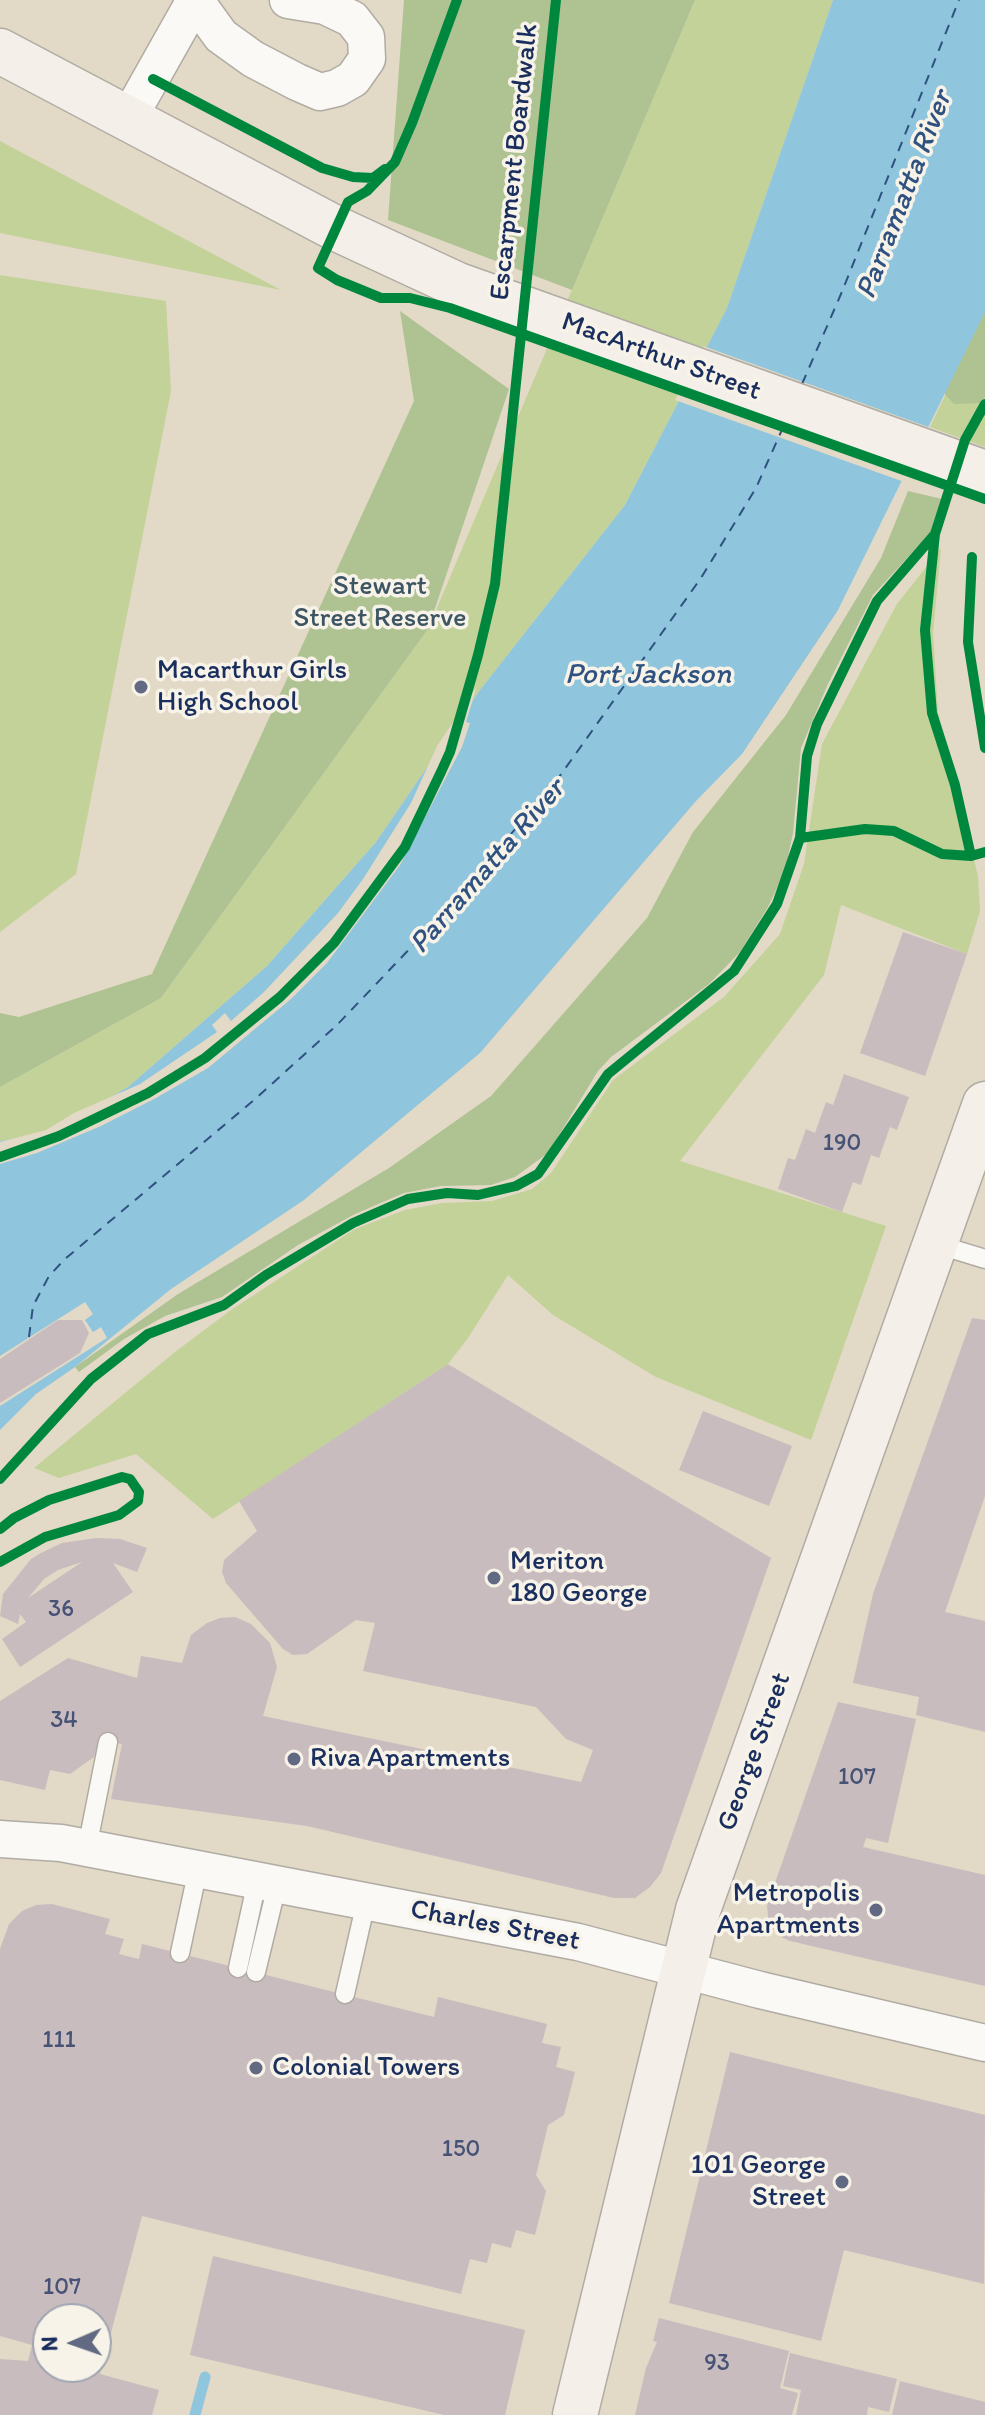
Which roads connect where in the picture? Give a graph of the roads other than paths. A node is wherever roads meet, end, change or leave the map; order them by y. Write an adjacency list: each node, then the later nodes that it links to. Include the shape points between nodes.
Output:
1 (195, 0): 2 (street, via 221,36 297,82 320,92 353,79 367,59 366,37 352,19 325,6); 4 (street)
2 (288, 0)
3 (0, 51): 4 (street, MacArthur Street)
4 (128, 119): 5 (street, MacArthur Street, via 335,228 458,285)
5 (985, 473)
6 (985, 1104): 7 (street, George Street)
7 (936, 1244): 8 (lane); 18 (street, George Street, via 698,1910)
8 (985, 1259)
9 (108, 1742): 11 (lane)
10 (0, 1839): 11 (street, Charles Street)
11 (87, 1848): 12 (street, Charles Street)
12 (198, 1869): 13 (street, Charles Street); 17 (lane)
13 (267, 1883): 14 (street, Charles Street); 15 (lane); 16 (lane)
14 (366, 1902): 18 (street, Charles Street, via 578,1942); 19 (lane)
15 (248, 1922): 16 (lane); 16 (lane, via 247,1970)
16 (267, 1926)
17 (180, 1953)
18 (682, 1969): 20 (street, Charles Street); 21 (street, George Street)
19 (345, 1994)
20 (985, 2043)
21 (575, 2415)

